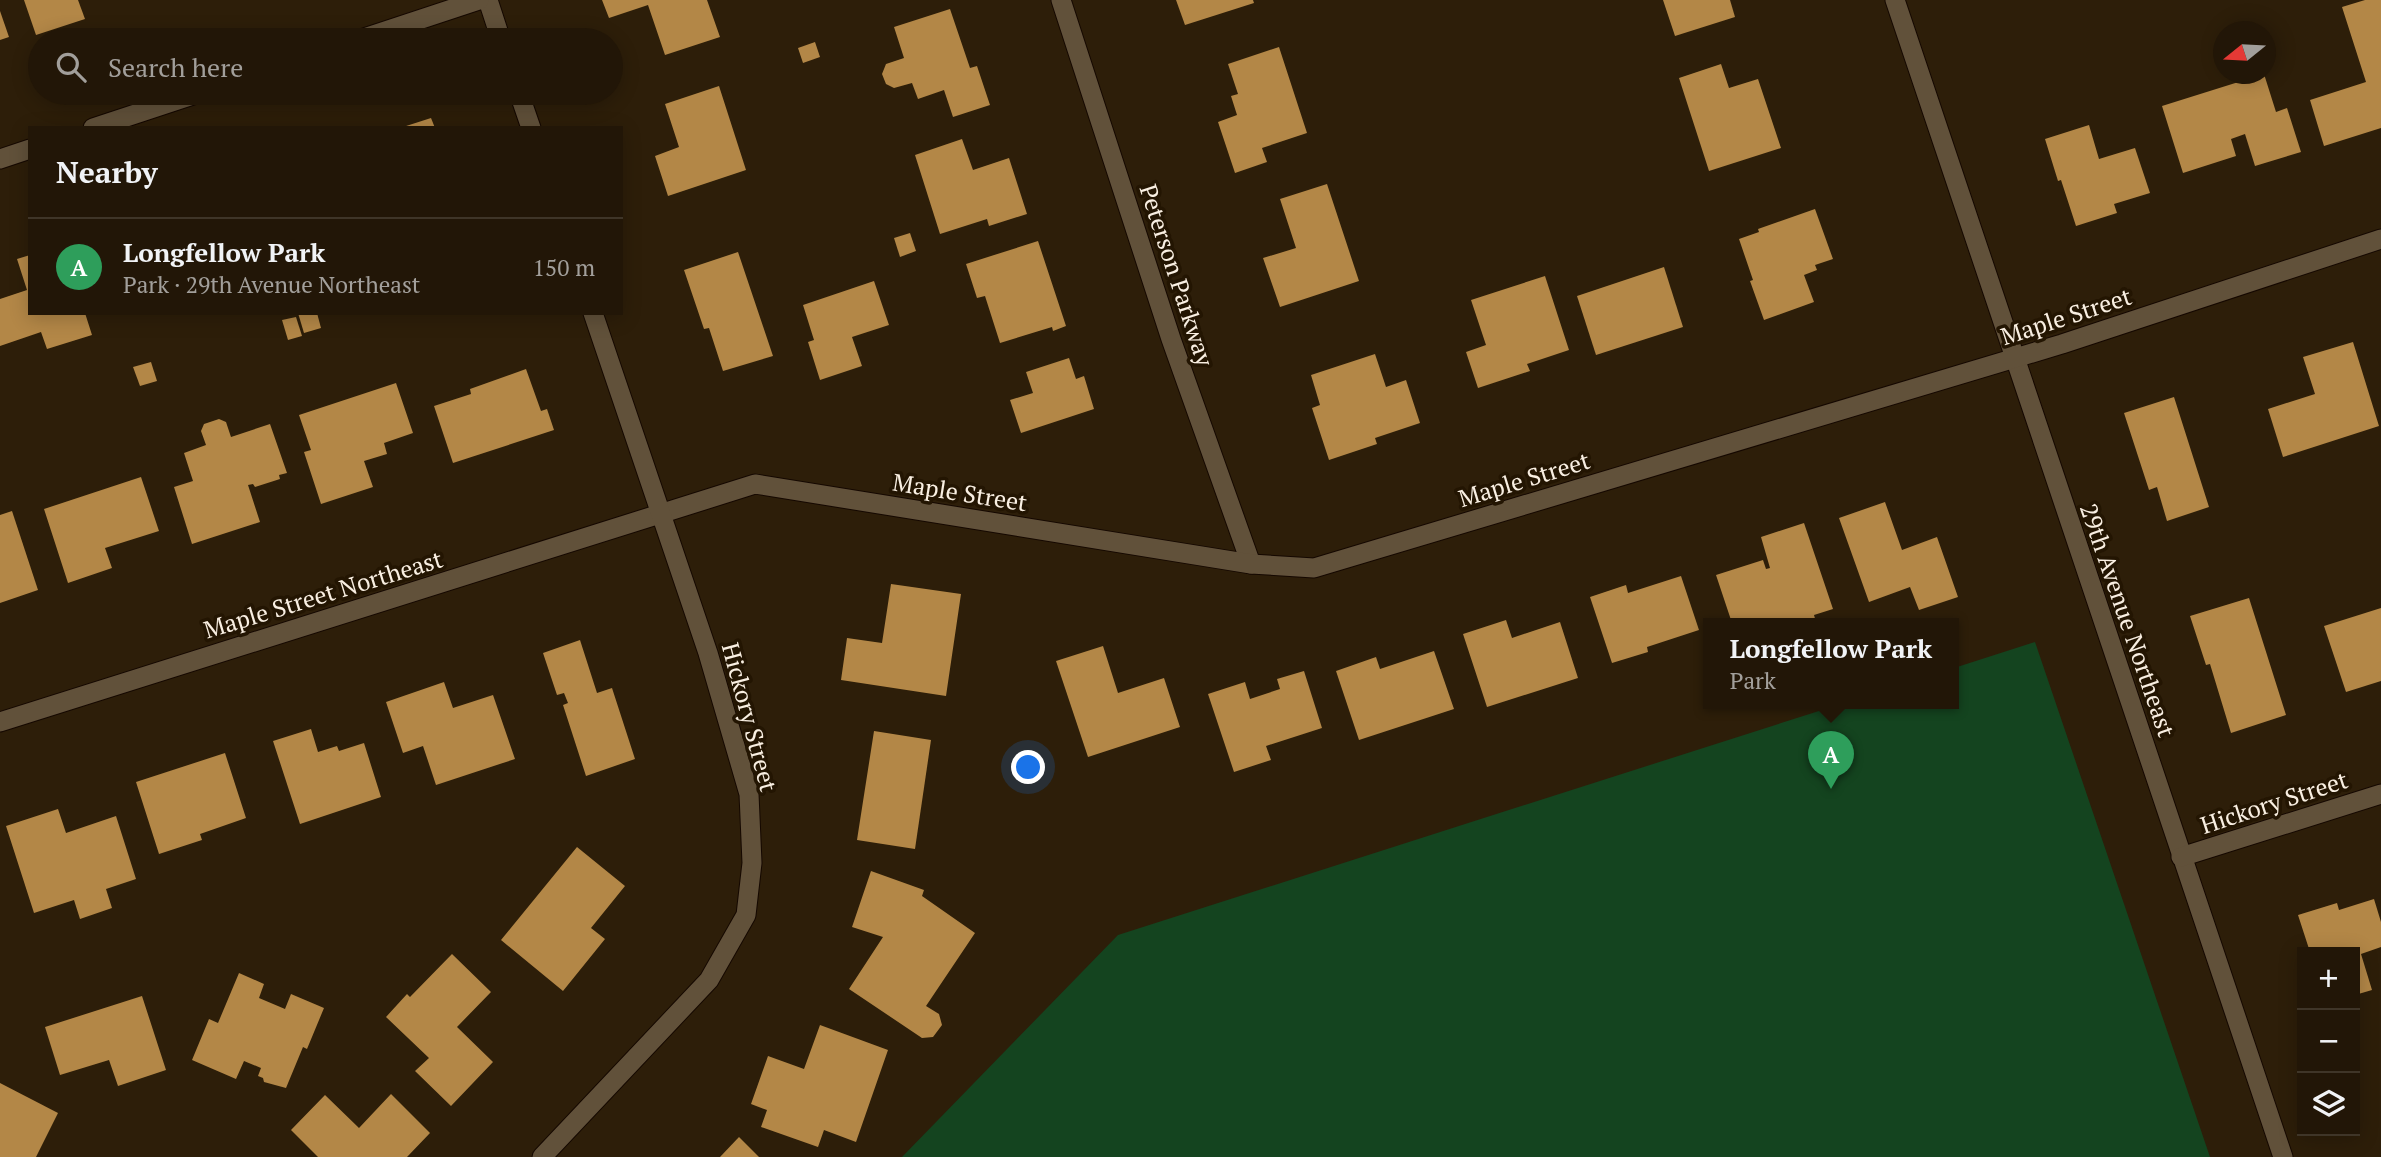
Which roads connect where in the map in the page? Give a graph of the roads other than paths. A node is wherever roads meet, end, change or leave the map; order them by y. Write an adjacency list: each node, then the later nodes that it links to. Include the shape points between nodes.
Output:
1 (479, 0): 5 (street)
2 (488, 0): 6 (street)
3 (1061, 0): 17 (street, Peterson Parkway, via 1171,339)
4 (1895, 0): 15 (street, 29th Avenue Northeast)
5 (394, 28)
6 (497, 28)
7 (163, 105): 9 (street)
8 (523, 105): 10 (street)
9 (99, 126)
10 (530, 126)
11 (28, 150): 12 (street)
12 (0, 159)
13 (2381, 239): 15 (street, Maple Street)
14 (594, 315): 16 (street, Hickory Street)
15 (2014, 358): 17 (street, Maple Street, via 1314,568); 20 (street, 29th Avenue Northeast)
16 (661, 514): 17 (street, Maple Street, via 755,484); 18 (street, Maple Street Northeast); 21 (street, Hickory Street, via 749,794 752,863 746,915 709,980)
17 (1251, 564)
18 (0, 722)
19 (2381, 794): 20 (street, Hickory Street)
20 (2181, 857): 22 (street, 29th Avenue Northeast)
21 (542, 1157)
22 (2283, 1157)

